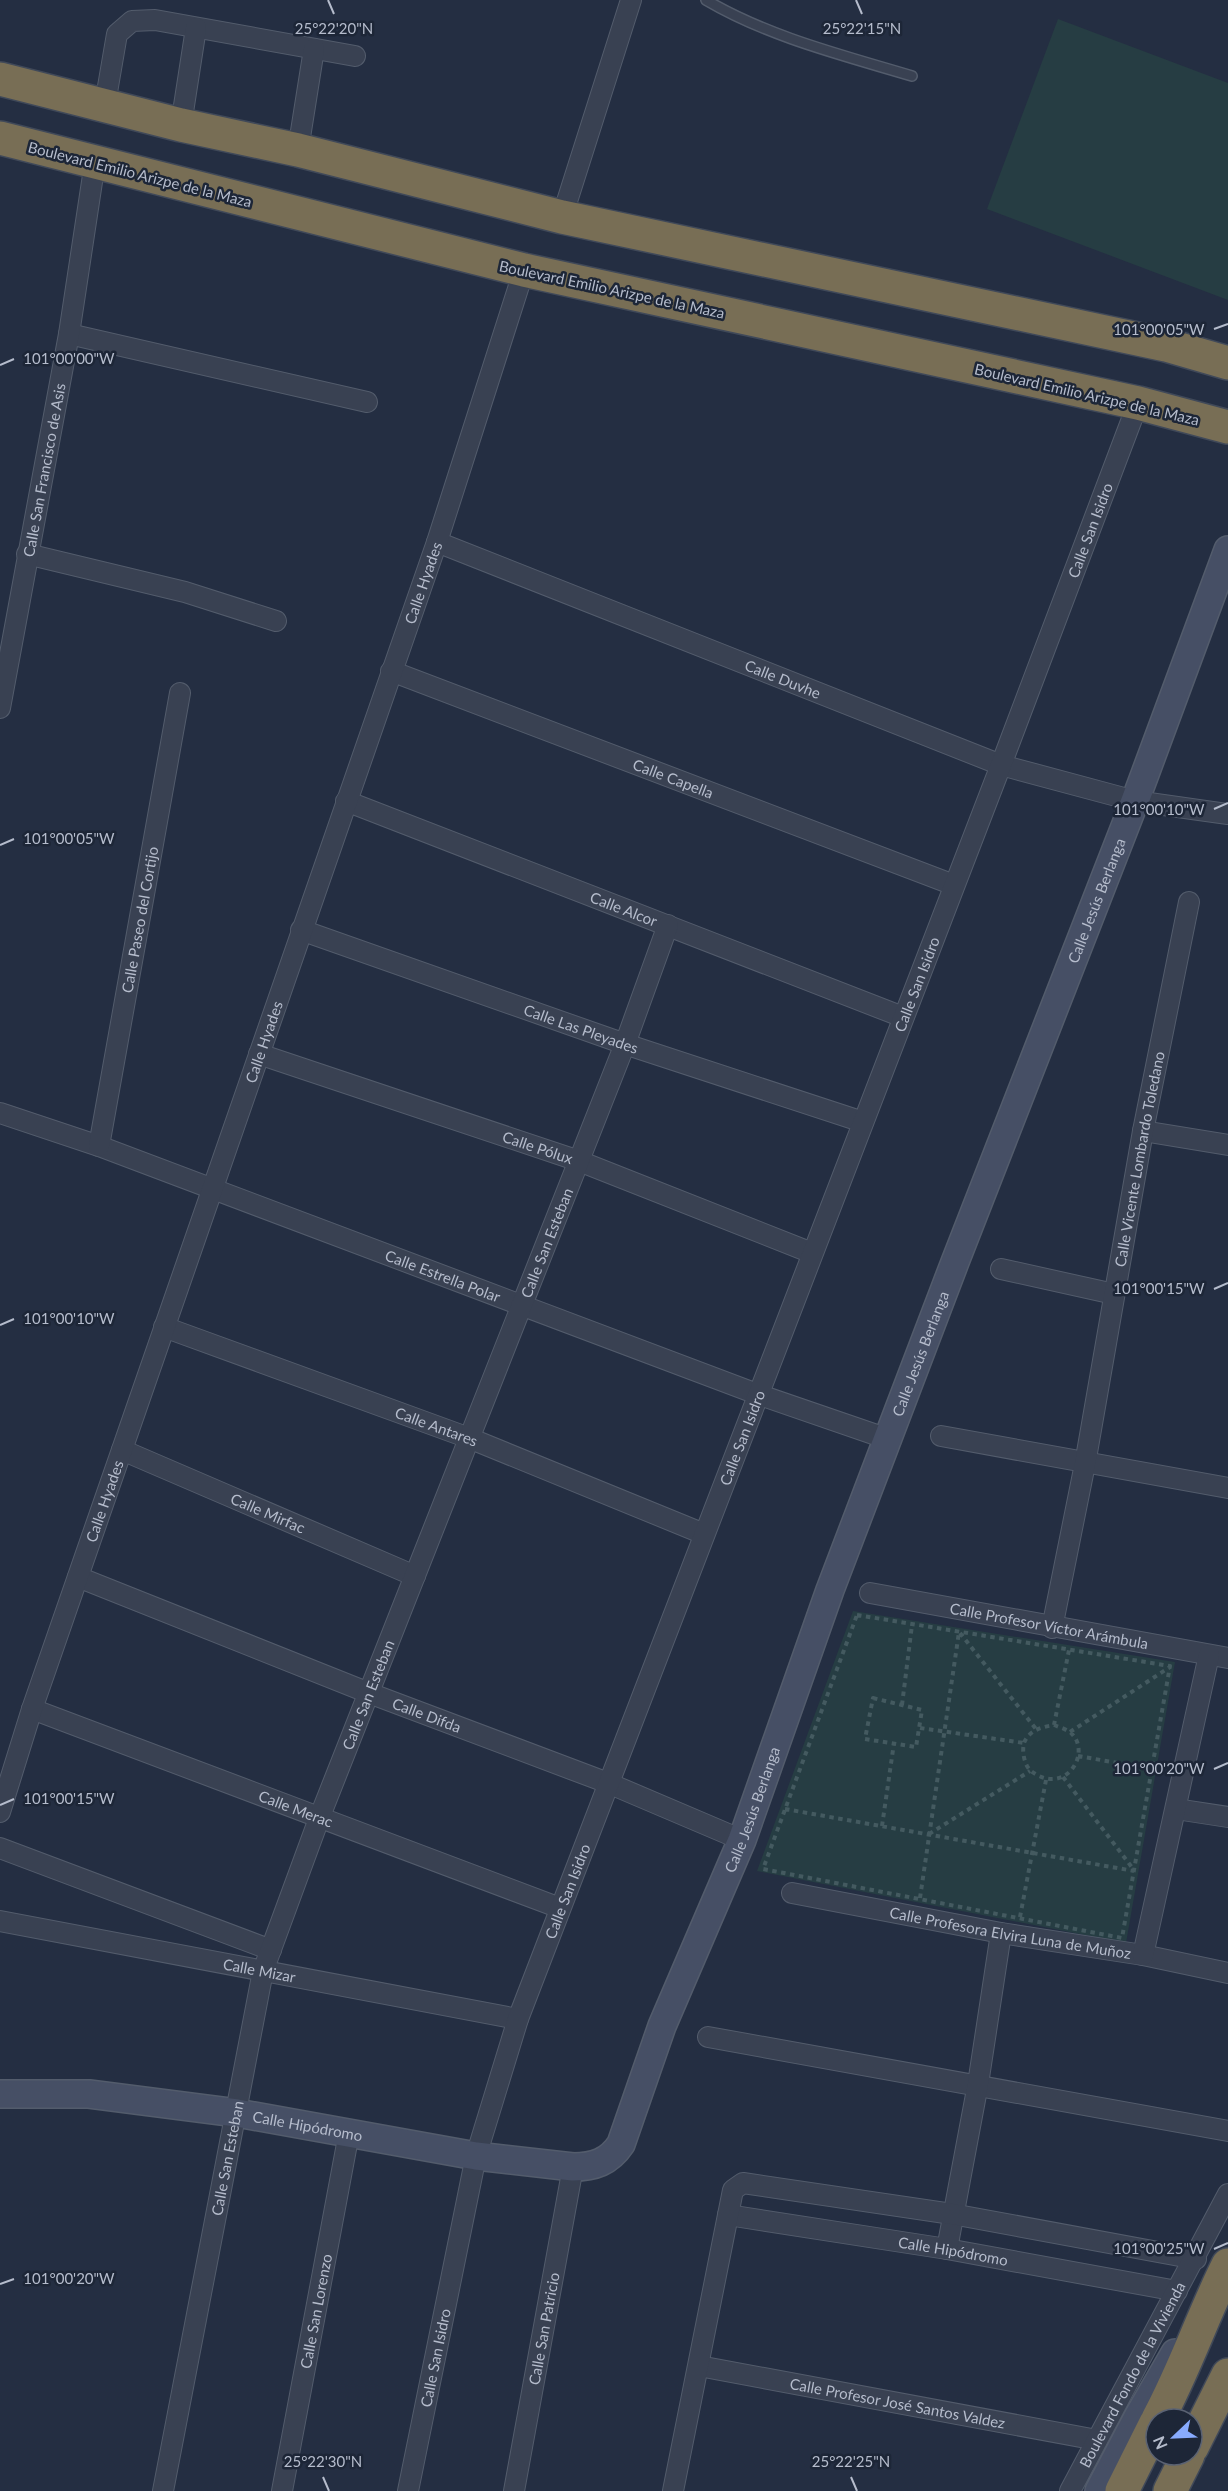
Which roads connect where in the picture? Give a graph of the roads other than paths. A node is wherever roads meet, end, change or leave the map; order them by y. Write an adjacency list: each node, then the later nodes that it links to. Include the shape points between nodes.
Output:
1 (631, 0): 13 (street)
2 (705, 0): 6 (lane, via 745,22)
3 (196, 27): 4 (street); 8 (street, via 143,19 132,21 117,34); 9 (street)
4 (314, 49): 5 (street); 11 (street)
5 (355, 56)
6 (912, 76)
7 (0, 79): 8 (highway)
8 (105, 104): 9 (highway)
9 (181, 125): 11 (highway)
10 (0, 138): 12 (highway, Boulevard Emilio Arizpe de la Maza)
11 (298, 150): 13 (highway)
12 (95, 162): 14 (highway, Boulevard Emilio Arizpe de la Maza); 15 (street, Calle San Francisco de Asis)
13 (562, 217): 16 (highway, via 1154,343)
14 (524, 270): 18 (highway, Boulevard Emilio Arizpe de la Maza); 20 (street, Calle Hyades)
15 (69, 334): 17 (street); 22 (street, Calle San Francisco de Asis)
16 (1228, 363)
17 (367, 402)
18 (1138, 403): 19 (highway, Boulevard Emilio Arizpe de la Maza); 27 (street, Calle San Isidro)
19 (1228, 427)
20 (437, 542): 24 (street, Calle Hyades); 27 (street, Calle Duvhe)
21 (1228, 550): 29 (street, Calle Jesús Berlanga)
22 (27, 554): 23 (street, via 185,592); 26 (street, Calle San Francisco de Asis)
23 (276, 621)
24 (391, 671): 28 (street, Calle Hyades); 31 (street, Calle Capella)
25 (180, 693): 42 (street, Calle Paseo del Cortijo)
26 (0, 708)
27 (1001, 765): 29 (street, Calle Duvhe); 31 (street, Calle San Isidro)
28 (346, 801): 33 (street, Calle Alcor); 34 (street, Calle Hyades)
29 (1135, 801): 30 (street, Calle Duvhe); 53 (street, Calle Jesús Berlanga)
30 (1228, 814)
31 (954, 885): 35 (street, Calle San Isidro)
32 (1189, 902): 40 (street, Calle Vicente Lombardo Toledano)
33 (668, 925): 35 (street, Calle Alcor); 36 (street, Calle San Esteban)
34 (301, 930): 36 (street, Calle Las Pleyades); 37 (street, Calle Hyades)
35 (903, 1017): 39 (street, Calle San Isidro)
36 (625, 1044): 39 (street, Calle Las Pleyades); 43 (street, Calle San Esteban)
37 (259, 1054): 43 (street, Calle Pólux); 44 (street, Calle Hyades)
38 (0, 1113): 42 (street, Calle Estrella Polar)
39 (863, 1122): 45 (street, Calle San Isidro)
40 (1143, 1131): 41 (street); 47 (street, Calle Vicente Lombardo Toledano)
41 (1228, 1144)
42 (99, 1146): 44 (street, Calle Estrella Polar)
43 (579, 1161): 45 (street, Calle Pólux); 48 (street, Calle San Esteban)
44 (212, 1188): 48 (street, Calle Estrella Polar); 49 (street, Calle Hyades)
45 (812, 1253): 50 (street, Calle San Isidro)
46 (1001, 1269): 47 (street)
47 (1114, 1294): 55 (street, Calle Vicente Lombardo Toledano)
48 (521, 1306): 50 (street, Calle Estrella Polar); 52 (street, Calle San Esteban)
49 (164, 1327): 52 (street, Calle Antares); 54 (street, Calle Hyades)
50 (757, 1394): 53 (street, Calle Estrella Polar); 57 (street, Calle San Isidro)
51 (941, 1436): 55 (street)
52 (469, 1438): 57 (street, Calle Antares); 58 (street, Calle San Esteban)
53 (888, 1439): 70 (street, Calle Jesús Berlanga)
54 (122, 1450): 58 (street, Calle Mirfac); 59 (street, Calle Hyades)
55 (1085, 1464): 56 (street); 61 (street, Calle Vicente Lombardo Toledano)
56 (1228, 1488)
57 (704, 1534): 65 (street, Calle San Isidro)
58 (415, 1576): 63 (street, Calle San Esteban)
59 (78, 1577): 63 (street, Calle Difda); 64 (street, Calle Hyades)
60 (870, 1593): 61 (street, Calle Profesor Víctor Arámbula)
61 (1052, 1628): 62 (street, Calle Profesor Víctor Arámbula)
62 (1218, 1656): 66 (street)
63 (369, 1693): 65 (street, Calle Difda); 68 (street, Calle San Esteban)
64 (32, 1709): 67 (street, Calle Hyades); 68 (street, Calle Merac)
65 (608, 1783): 70 (street, Calle Difda); 73 (street, Calle San Isidro)
66 (1176, 1809): 69 (street); 77 (street)
67 (0, 1812)
68 (320, 1816): 73 (street, Calle Merac); 76 (street, Calle San Esteban)
69 (1228, 1817)
70 (742, 1840): 87 (street, Calle Jesús Berlanga, via 662,2026)
71 (0, 1848): 76 (street, Calle Mizar)
72 (792, 1893): 75 (street, Calle Profesora Elvira Luna de Muñoz)
73 (560, 1908): 80 (street, Calle San Isidro)
74 (0, 1921): 78 (street, Calle Mizar)
75 (1002, 1933): 77 (street, Calle Profesora Elvira Luna de Muñoz); 82 (street)
76 (271, 1950): 78 (street, Calle San Esteban)
77 (1143, 1955): 79 (street, Calle Profesora Elvira Luna de Muñoz)
78 (263, 1971): 80 (street, Calle Mizar); 84 (street, Calle San Esteban)
79 (1228, 1972)
80 (518, 2019): 88 (street, Calle San Isidro)
81 (708, 2037): 82 (street)
82 (978, 2085): 85 (street); 91 (street)
83 (0, 2094): 84 (street, Calle Hipódromo, via 89,2094)
84 (237, 2113): 86 (street, Calle Hipódromo); 105 (street, Calle San Esteban)
85 (1228, 2131)
86 (349, 2133): 88 (street, Calle Hipódromo); 106 (street, Calle San Lorenzo)
87 (614, 2155): 89 (street, Calle Hipódromo, via 588,2167)
88 (476, 2156): 89 (street, Calle Hipódromo); 107 (street, Calle San Isidro)
89 (573, 2167): 108 (street, Calle San Patricio)
90 (1228, 2194): 94 (street, Boulevard Fondo de la Vivienda)
91 (952, 2214): 92 (street, via 748,2183 733,2190); 93 (street); 94 (street)
92 (728, 2215): 93 (street, Calle Hipódromo); 98 (street)
93 (947, 2248): 96 (street, Calle Hipódromo)
94 (1196, 2259): 96 (street, Boulevard Fondo de la Vivienda)
95 (1228, 2265): 97 (highway)
96 (1177, 2291): 102 (street, Boulevard Fondo de la Vivienda)
97 (1212, 2297): 100 (highway); 111 (street, via 1178,2347)
98 (699, 2366): 102 (street, Calle Profesor José Santos Valdez); 109 (street)
99 (1228, 2375): 101 (highway)
100 (1164, 2407)
101 (1204, 2423)
102 (1097, 2440): 110 (street, Boulevard Fondo de la Vivienda)
103 (1144, 2447): 112 (highway)
104 (1182, 2467): 113 (highway)
105 (163, 2491)
106 (282, 2491)
107 (408, 2491)
108 (514, 2491)
109 (673, 2491)
110 (1070, 2491)
111 (1099, 2491)
112 (1122, 2491)
113 (1170, 2491)

